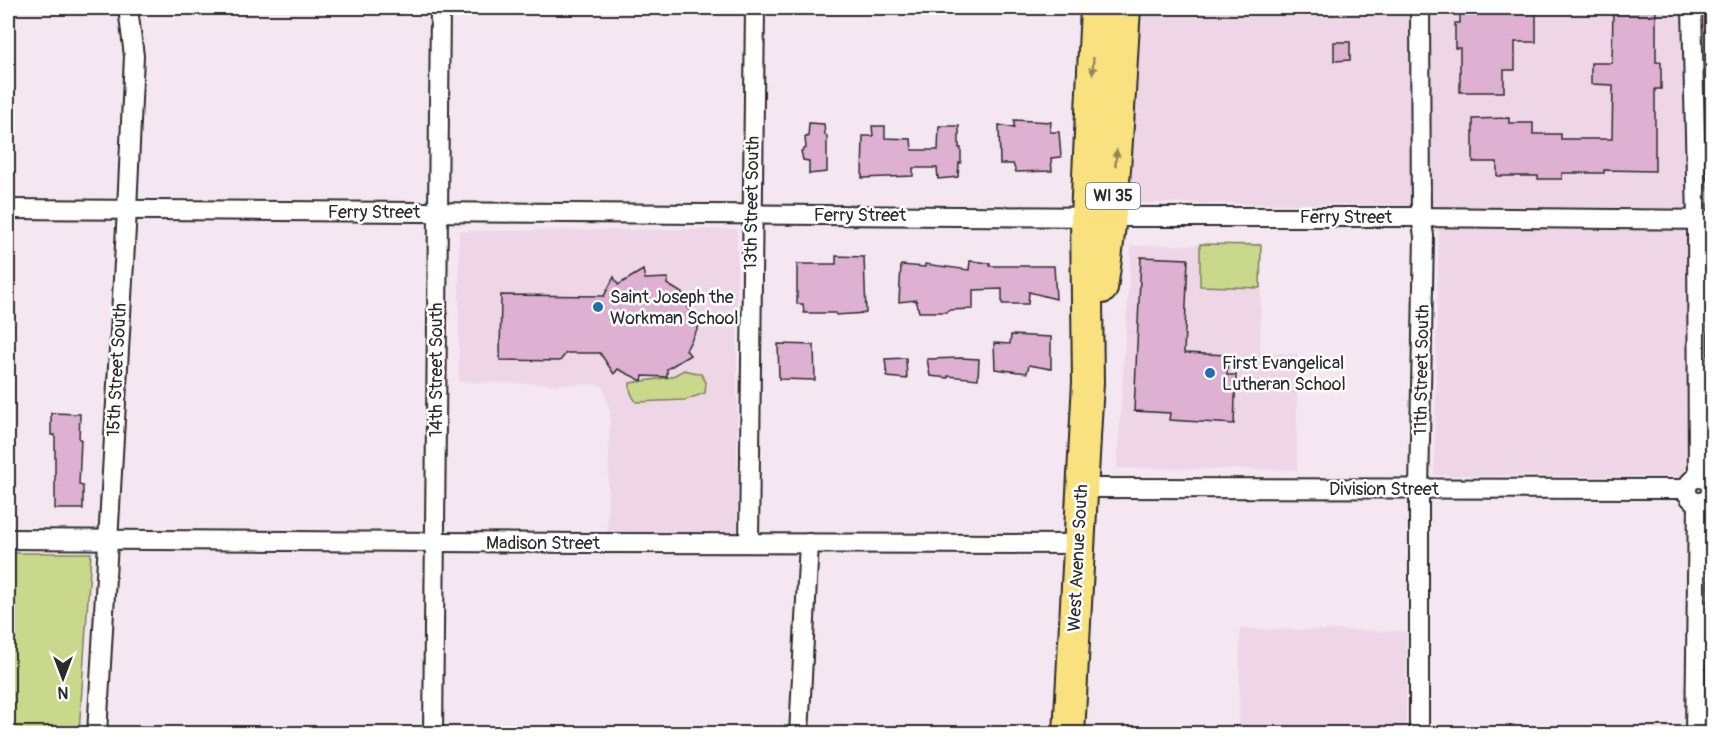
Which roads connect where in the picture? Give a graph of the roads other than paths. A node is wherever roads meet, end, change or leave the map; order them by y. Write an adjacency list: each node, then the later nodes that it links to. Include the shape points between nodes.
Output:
1 (128, 8): 9 (street, 15th Street South, via 134,56)
2 (440, 8): 10 (street, 14th Street South)
3 (755, 8): 11 (street, 13th Street South)
4 (1096, 8): 12 (main road, West Avenue South / WI 35, one-way to 12)
5 (1125, 8): 12 (main road, West Avenue South / WI 35, one-way to 5)
6 (1420, 8): 13 (street, 11th Street South)
7 (1692, 8): 14 (street)
8 (8, 209): 9 (street, Ferry Street)
9 (127, 210): 10 (street, Ferry Street); 19 (street, 15th Street South)
10 (438, 212): 11 (street, Ferry Street); 20 (street, 14th Street South)
11 (752, 214): 12 (street, Ferry Street); 21 (street, 13th Street South)
12 (1098, 217): 13 (street, Ferry Street); 15 (main road, West Avenue South / WI 35)
13 (1421, 217): 14 (street, Ferry Street); 16 (street, 11th Street South, via 1424,236)
14 (1705, 220): 17 (street)
15 (1082, 488): 16 (street, Division Street); 23 (main road, West Avenue South / WI 35)
16 (1419, 489): 17 (street, Division Street); 28 (street, 11th Street South)
17 (1701, 490): 29 (street)
18 (8, 539): 19 (street, Madison Street)
19 (108, 540): 20 (street, Madison Street); 24 (street, 15th Street South)
20 (436, 542): 21 (street, Madison Street); 25 (street, 14th Street South)
21 (749, 543): 22 (street, Madison Street)
22 (809, 543): 23 (street, Madison Street); 26 (street)
23 (1079, 544): 27 (main road, West Avenue South / WI 35)
24 (97, 734)
25 (433, 734)
26 (799, 734)
27 (1069, 734)
28 (1419, 734)
29 (1695, 734)

